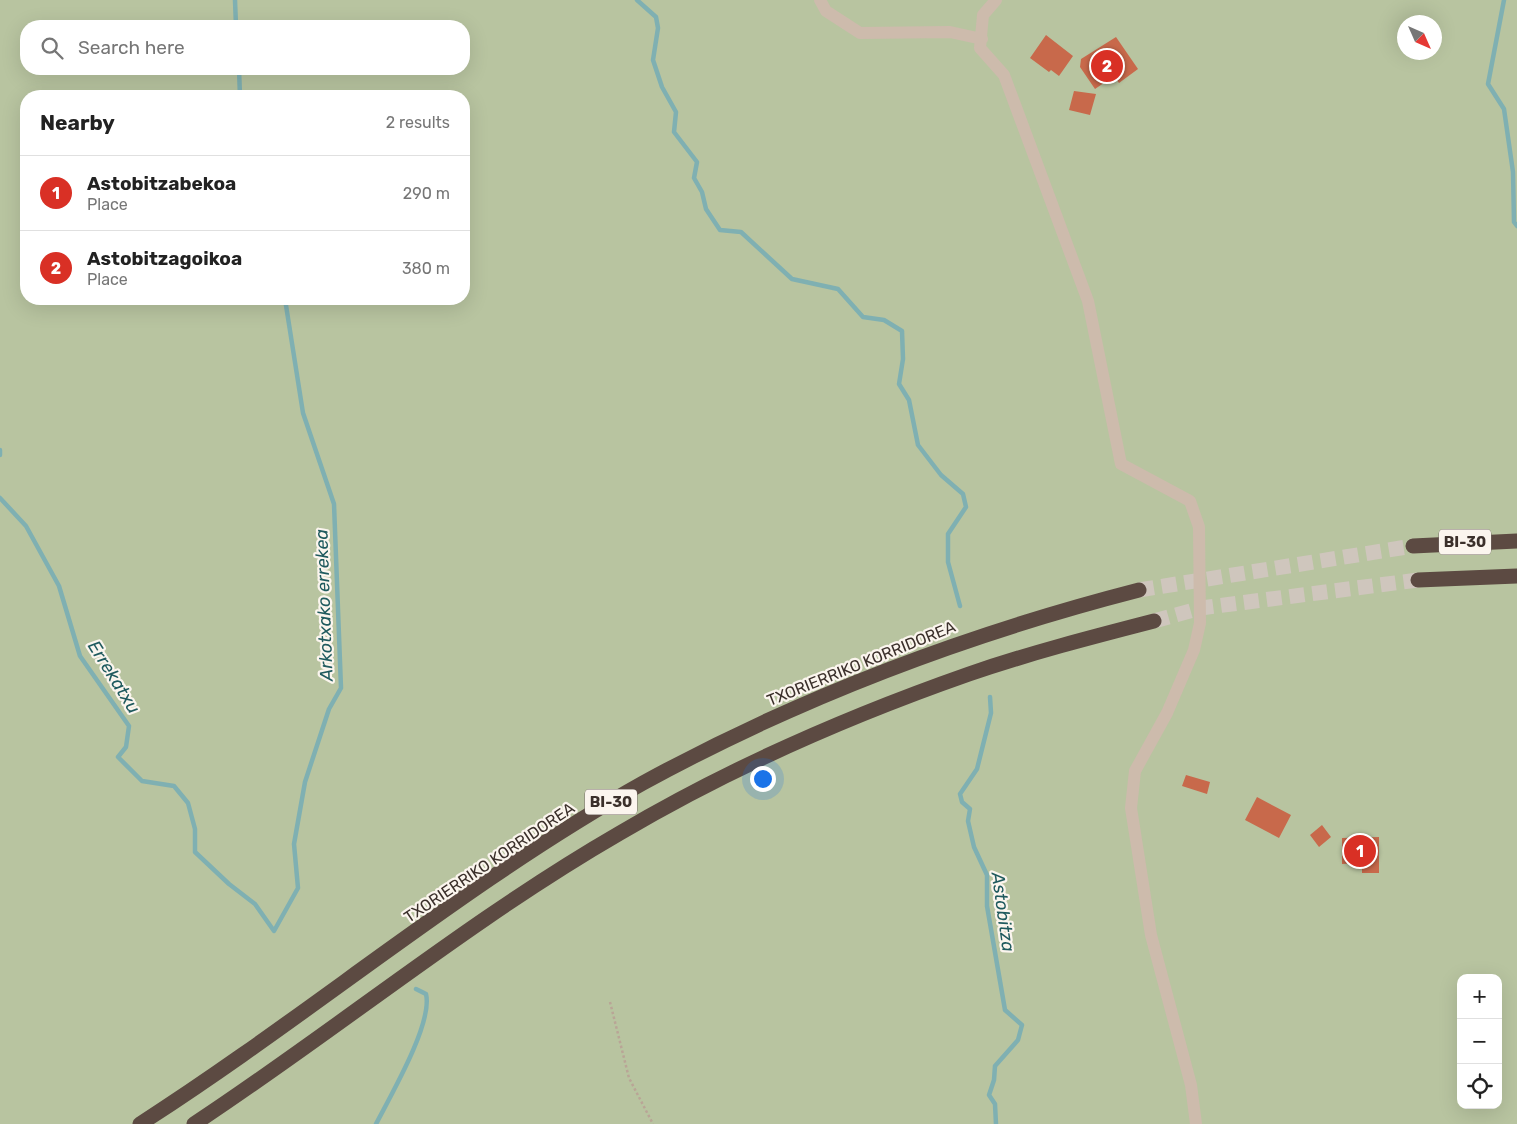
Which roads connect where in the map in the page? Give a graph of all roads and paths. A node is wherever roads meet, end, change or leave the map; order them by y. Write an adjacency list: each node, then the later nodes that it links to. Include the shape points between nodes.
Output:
1 (820, 0): 3 (street, via 826,11 860,33 950,32)
2 (996, 0): 3 (street, via 983,15)
3 (982, 39): 14 (street, via 980,48 1004,74 1088,301 1121,464 1190,501 1199,527 1200,623 1194,650 1167,713 1135,770 1131,808 1151,935 1191,1085)
4 (1517, 541): 5 (highway, BI-30)
5 (1414, 546)
6 (1517, 576): 7 (highway, BI-30)
7 (1418, 580)
8 (1139, 590): 11 (highway, TXORIERRIKO KORRIDOREA / BI-30, via 1007,626 899,664 780,713 644,783 473,891 245,1054)
9 (1154, 621): 12 (highway, BI-30, via 968,674 801,741 688,795 541,882)
10 (610, 1002): 13 (path, via 629,1078)
11 (140, 1124)
12 (194, 1124)
13 (653, 1124)
14 (1196, 1124)

